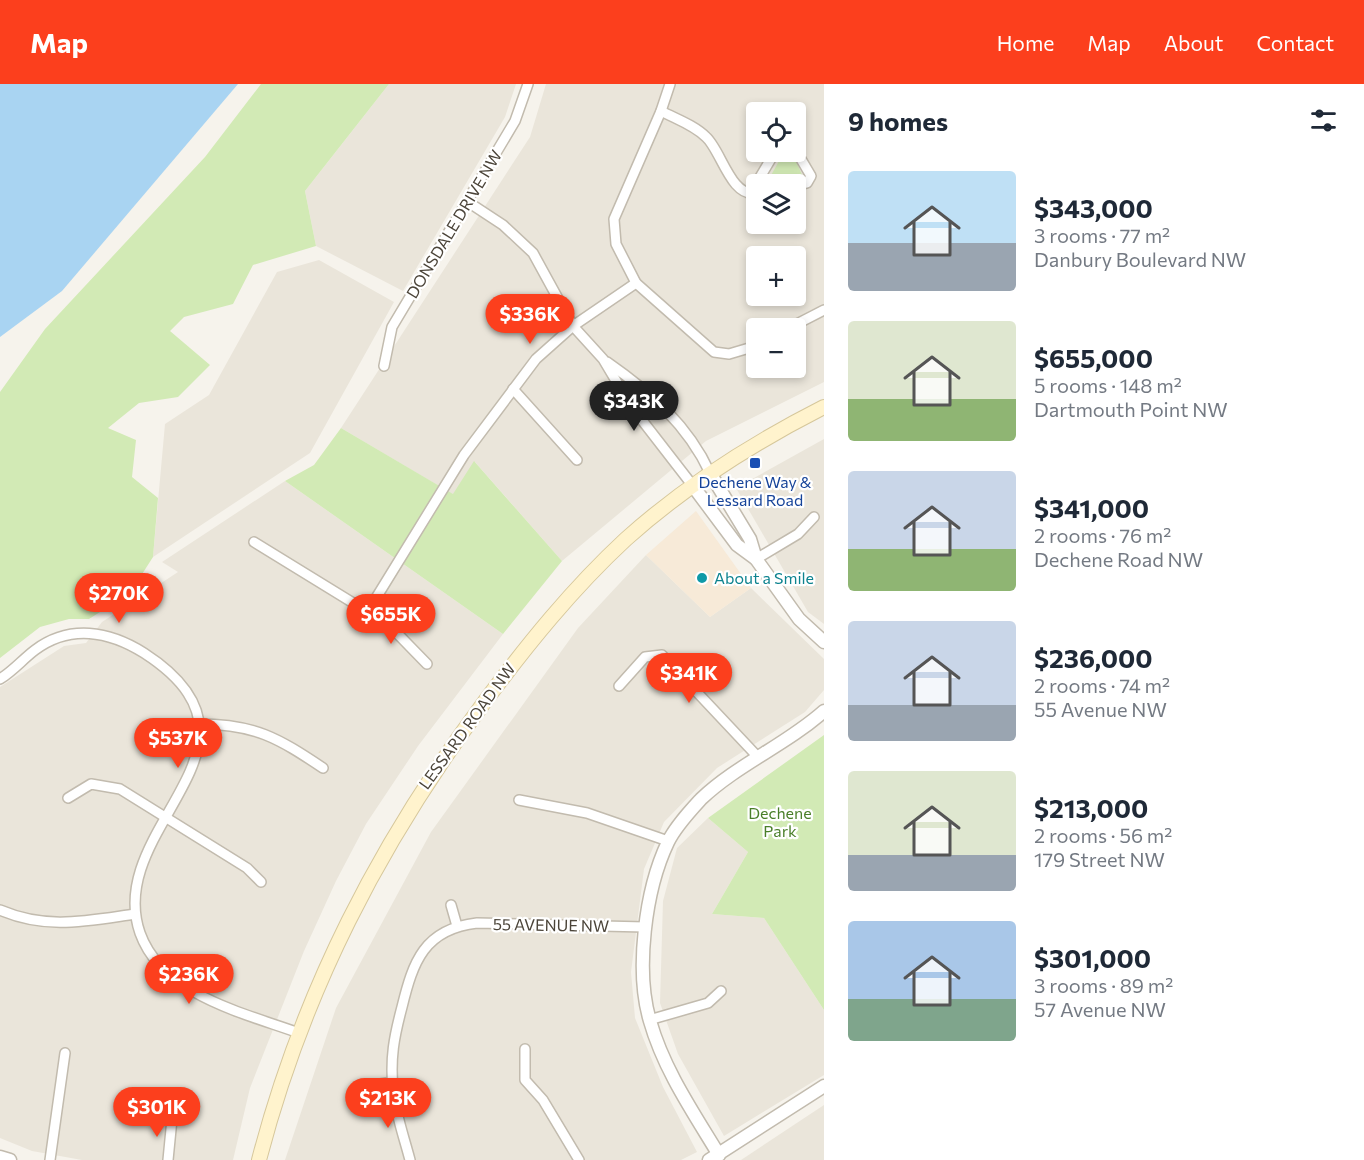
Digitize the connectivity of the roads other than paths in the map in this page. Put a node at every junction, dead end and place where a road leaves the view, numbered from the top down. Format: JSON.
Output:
{"nodes":[{"id":1,"x":528,"y":84,"type":"edge"},
{"id":2,"x":670,"y":84,"type":"edge"},
{"id":3,"x":662,"y":111,"type":"junction"},
{"id":4,"x":803,"y":162,"type":"edge"},
{"id":5,"x":806,"y":183,"type":"edge"},
{"id":6,"x":746,"y":191,"type":"edge"},
{"id":7,"x":468,"y":202,"type":"junction"},
{"id":8,"x":636,"y":283,"type":"junction"},
{"id":9,"x":824,"y":310,"type":"edge"},
{"id":10,"x":806,"y":319,"type":"edge"},
{"id":11,"x":573,"y":326,"type":"junction"},
{"id":12,"x":746,"y":349,"type":"edge"},
{"id":13,"x":603,"y":359,"type":"junction"},
{"id":14,"x":384,"y":366,"type":"dead end"},
{"id":15,"x":513,"y":389,"type":"junction"},
{"id":16,"x":824,"y":407,"type":"edge"},
{"id":17,"x":577,"y":460,"type":"dead end"},
{"id":18,"x":710,"y":473,"type":"junction"},
{"id":19,"x":693,"y":486,"type":"junction"},
{"id":20,"x":814,"y":517,"type":"dead end"},
{"id":21,"x":254,"y":542,"type":"dead end"},
{"id":22,"x":756,"y":559,"type":"junction"},
{"id":23,"x":368,"y":611,"type":"junction"},
{"id":24,"x":824,"y":642,"type":"edge"},
{"id":25,"x":427,"y":664,"type":"dead end"},
{"id":26,"x":0,"y":679,"type":"edge"},
{"id":27,"x":620,"y":686,"type":"dead end"},
{"id":28,"x":824,"y":711,"type":"edge"},
{"id":29,"x":199,"y":724,"type":"junction"},
{"id":30,"x":757,"y":756,"type":"junction"},
{"id":31,"x":322,"y":768,"type":"dead end"},
{"id":32,"x":68,"y":798,"type":"dead end"},
{"id":33,"x":519,"y":800,"type":"dead end"},
{"id":34,"x":167,"y":817,"type":"junction"},
{"id":35,"x":668,"y":841,"type":"junction"},
{"id":36,"x":261,"y":882,"type":"dead end"},
{"id":37,"x":451,"y":906,"type":"dead end"},
{"id":38,"x":0,"y":910,"type":"edge"},
{"id":39,"x":135,"y":914,"type":"junction"},
{"id":40,"x":457,"y":926,"type":"junction"},
{"id":41,"x":645,"y":927,"type":"junction"},
{"id":42,"x":721,"y":991,"type":"dead end"},
{"id":43,"x":649,"y":1020,"type":"junction"},
{"id":44,"x":299,"y":1033,"type":"junction"},
{"id":45,"x":525,"y":1049,"type":"dead end"},
{"id":46,"x":65,"y":1053,"type":"dead end"},
{"id":47,"x":392,"y":1082,"type":"junction"},
{"id":48,"x":369,"y":1086,"type":"dead end"},
{"id":49,"x":822,"y":1092,"type":"edge"},
{"id":50,"x":172,"y":1119,"type":"dead end"},
{"id":51,"x":0,"y":1157,"type":"edge"},
{"id":52,"x":716,"y":1158,"type":"edge"},
{"id":53,"x":10,"y":1160,"type":"edge"},
{"id":54,"x":50,"y":1160,"type":"edge"},
{"id":55,"x":168,"y":1160,"type":"edge"},
{"id":56,"x":259,"y":1160,"type":"edge"},
{"id":57,"x":410,"y":1160,"type":"edge"},
{"id":58,"x":579,"y":1160,"type":"edge"}],
"edges":[{"from":1,"to":7,"type":"street","name":"DONSDALE DRIVE NW"},
{"from":2,"to":3,"type":"street"},
{"from":3,"to":6,"type":"street"},
{"from":3,"to":8,"type":"street"},
{"from":4,"to":5,"type":"street"},
{"from":7,"to":11,"type":"street"},
{"from":7,"to":14,"type":"street","name":"DONSDALE DRIVE NW"},
{"from":8,"to":11,"type":"street"},
{"from":8,"to":12,"type":"street"},
{"from":9,"to":10,"type":"street"},
{"from":11,"to":13,"type":"street"},
{"from":11,"to":15,"type":"street"},
{"from":13,"to":18,"type":"street"},
{"from":13,"to":19,"type":"street"},
{"from":15,"to":17,"type":"street"},
{"from":15,"to":23,"type":"street"},
{"from":16,"to":18,"type":"main road","name":"LESSARD ROAD NW"},
{"from":18,"to":19,"type":"main road","name":"LESSARD ROAD NW"},
{"from":18,"to":22,"type":"street"},
{"from":19,"to":22,"type":"street"},
{"from":19,"to":44,"type":"main road","name":"LESSARD ROAD NW"},
{"from":20,"to":22,"type":"street"},
{"from":21,"to":23,"type":"street"},
{"from":22,"to":24,"type":"street"},
{"from":23,"to":25,"type":"street"},
{"from":26,"to":29,"type":"street"},
{"from":27,"to":30,"type":"street"},
{"from":28,"to":30,"type":"street"},
{"from":29,"to":31,"type":"street"},
{"from":29,"to":34,"type":"street"},
{"from":30,"to":35,"type":"street"},
{"from":32,"to":34,"type":"street"},
{"from":33,"to":35,"type":"street"},
{"from":34,"to":36,"type":"street"},
{"from":34,"to":39,"type":"street"},
{"from":35,"to":41,"type":"street"},
{"from":37,"to":40,"type":"street"},
{"from":38,"to":39,"type":"street"},
{"from":39,"to":44,"type":"street"},
{"from":40,"to":41,"type":"street","name":"55 AVENUE NW"},
{"from":40,"to":47,"type":"street"},
{"from":41,"to":43,"type":"street"},
{"from":42,"to":43,"type":"street"},
{"from":43,"to":52,"type":"street"},
{"from":44,"to":56,"type":"main road","name":"LESSARD ROAD NW"},
{"from":45,"to":58,"type":"street"},
{"from":46,"to":54,"type":"street"},
{"from":47,"to":48,"type":"street"},
{"from":47,"to":57,"type":"street"},
{"from":49,"to":52,"type":"street"},
{"from":50,"to":55,"type":"street"},
{"from":51,"to":53,"type":"street"}]}
